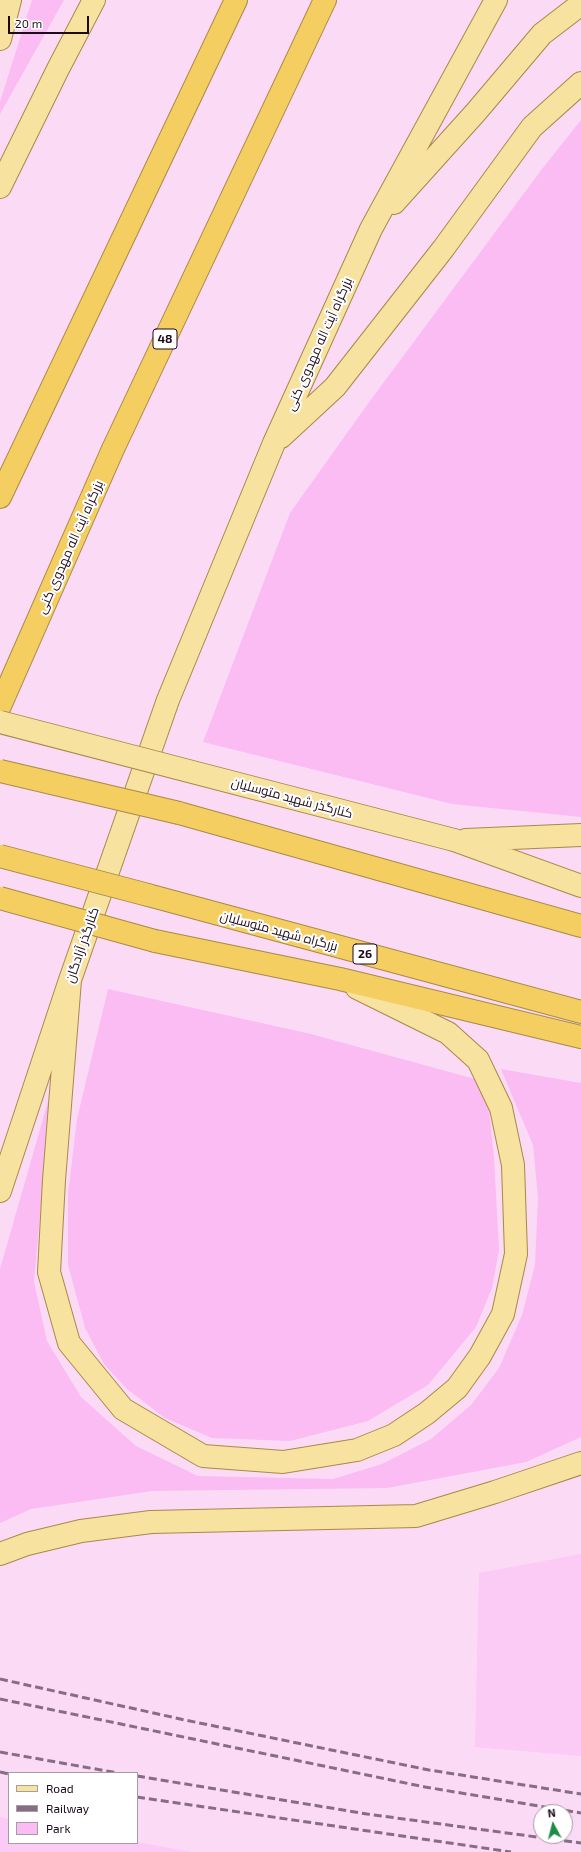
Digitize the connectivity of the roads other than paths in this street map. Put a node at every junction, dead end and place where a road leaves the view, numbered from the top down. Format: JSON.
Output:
{"nodes":[{"id":1,"x":10,"y":0,"type":"edge"},
{"id":2,"x":94,"y":0,"type":"edge"},
{"id":3,"x":236,"y":0,"type":"edge"},
{"id":4,"x":325,"y":0,"type":"edge"},
{"id":5,"x":496,"y":0,"type":"edge"},
{"id":6,"x":581,"y":4,"type":"edge"},
{"id":7,"x":0,"y":39,"type":"edge"},
{"id":8,"x":581,"y":83,"type":"edge"},
{"id":9,"x":0,"y":187,"type":"edge"},
{"id":10,"x":371,"y":229,"type":"junction"},
{"id":11,"x":274,"y":444,"type":"junction"},
{"id":12,"x":0,"y":497,"type":"edge"},
{"id":13,"x":168,"y":700,"type":"joint"},
{"id":14,"x":0,"y":706,"type":"edge"},
{"id":15,"x":0,"y":722,"type":"edge"},
{"id":16,"x":0,"y":771,"type":"edge"},
{"id":17,"x":581,"y":835,"type":"edge"},
{"id":18,"x":454,"y":840,"type":"junction"},
{"id":19,"x":0,"y":856,"type":"edge"},
{"id":20,"x":581,"y":886,"type":"edge"},
{"id":21,"x":0,"y":898,"type":"edge"},
{"id":22,"x":581,"y":926,"type":"edge"},
{"id":23,"x":340,"y":979,"type":"junction"},
{"id":24,"x":70,"y":980,"type":"junction"},
{"id":25,"x":581,"y":1012,"type":"edge"},
{"id":26,"x":581,"y":1037,"type":"edge"},
{"id":27,"x":0,"y":1191,"type":"edge"},
{"id":28,"x":581,"y":1463,"type":"edge"},
{"id":29,"x":0,"y":1554,"type":"edge"}],
"edges":[{"from":1,"to":7,"type":"main road"},
{"from":2,"to":9,"type":"main road"},
{"from":3,"to":12,"type":"highway"},
{"from":4,"to":14,"type":"highway","name":"بزرگراه آیت اله مهدوی کنی","number":"48"},
{"from":5,"to":10,"type":"main road","name":"بزرگراه آیت اله مهدوی کنی"},
{"from":6,"to":10,"type":"main road"},
{"from":8,"to":11,"type":"main road"},
{"from":10,"to":11,"type":"main road","name":"بزرگراه آیت اله مهدوی کنی"},
{"from":11,"to":13,"type":"main road","name":"بزرگراه آیت اله مهدوی کنی"},
{"from":13,"to":24,"type":"main road","name":"کنارگذر آزادگان"},
{"from":15,"to":18,"type":"main road","name":"کنارگذر شهید متوسلیان","bridge":true},
{"from":16,"to":22,"type":"highway","bridge":true},
{"from":17,"to":18,"type":"main road"},
{"from":18,"to":20,"type":"main road","name":"کنارگذر شهید متوسلیان"},
{"from":19,"to":25,"type":"highway","name":"بزرگراه شهید متوسلیان","number":"26","bridge":true},
{"from":21,"to":23,"type":"highway","bridge":true},
{"from":23,"to":24,"type":"main road"},
{"from":23,"to":26,"type":"highway"},
{"from":24,"to":27,"type":"main road","name":"کنارگذر آزادگان"},
{"from":28,"to":29,"type":"main road"}]}
